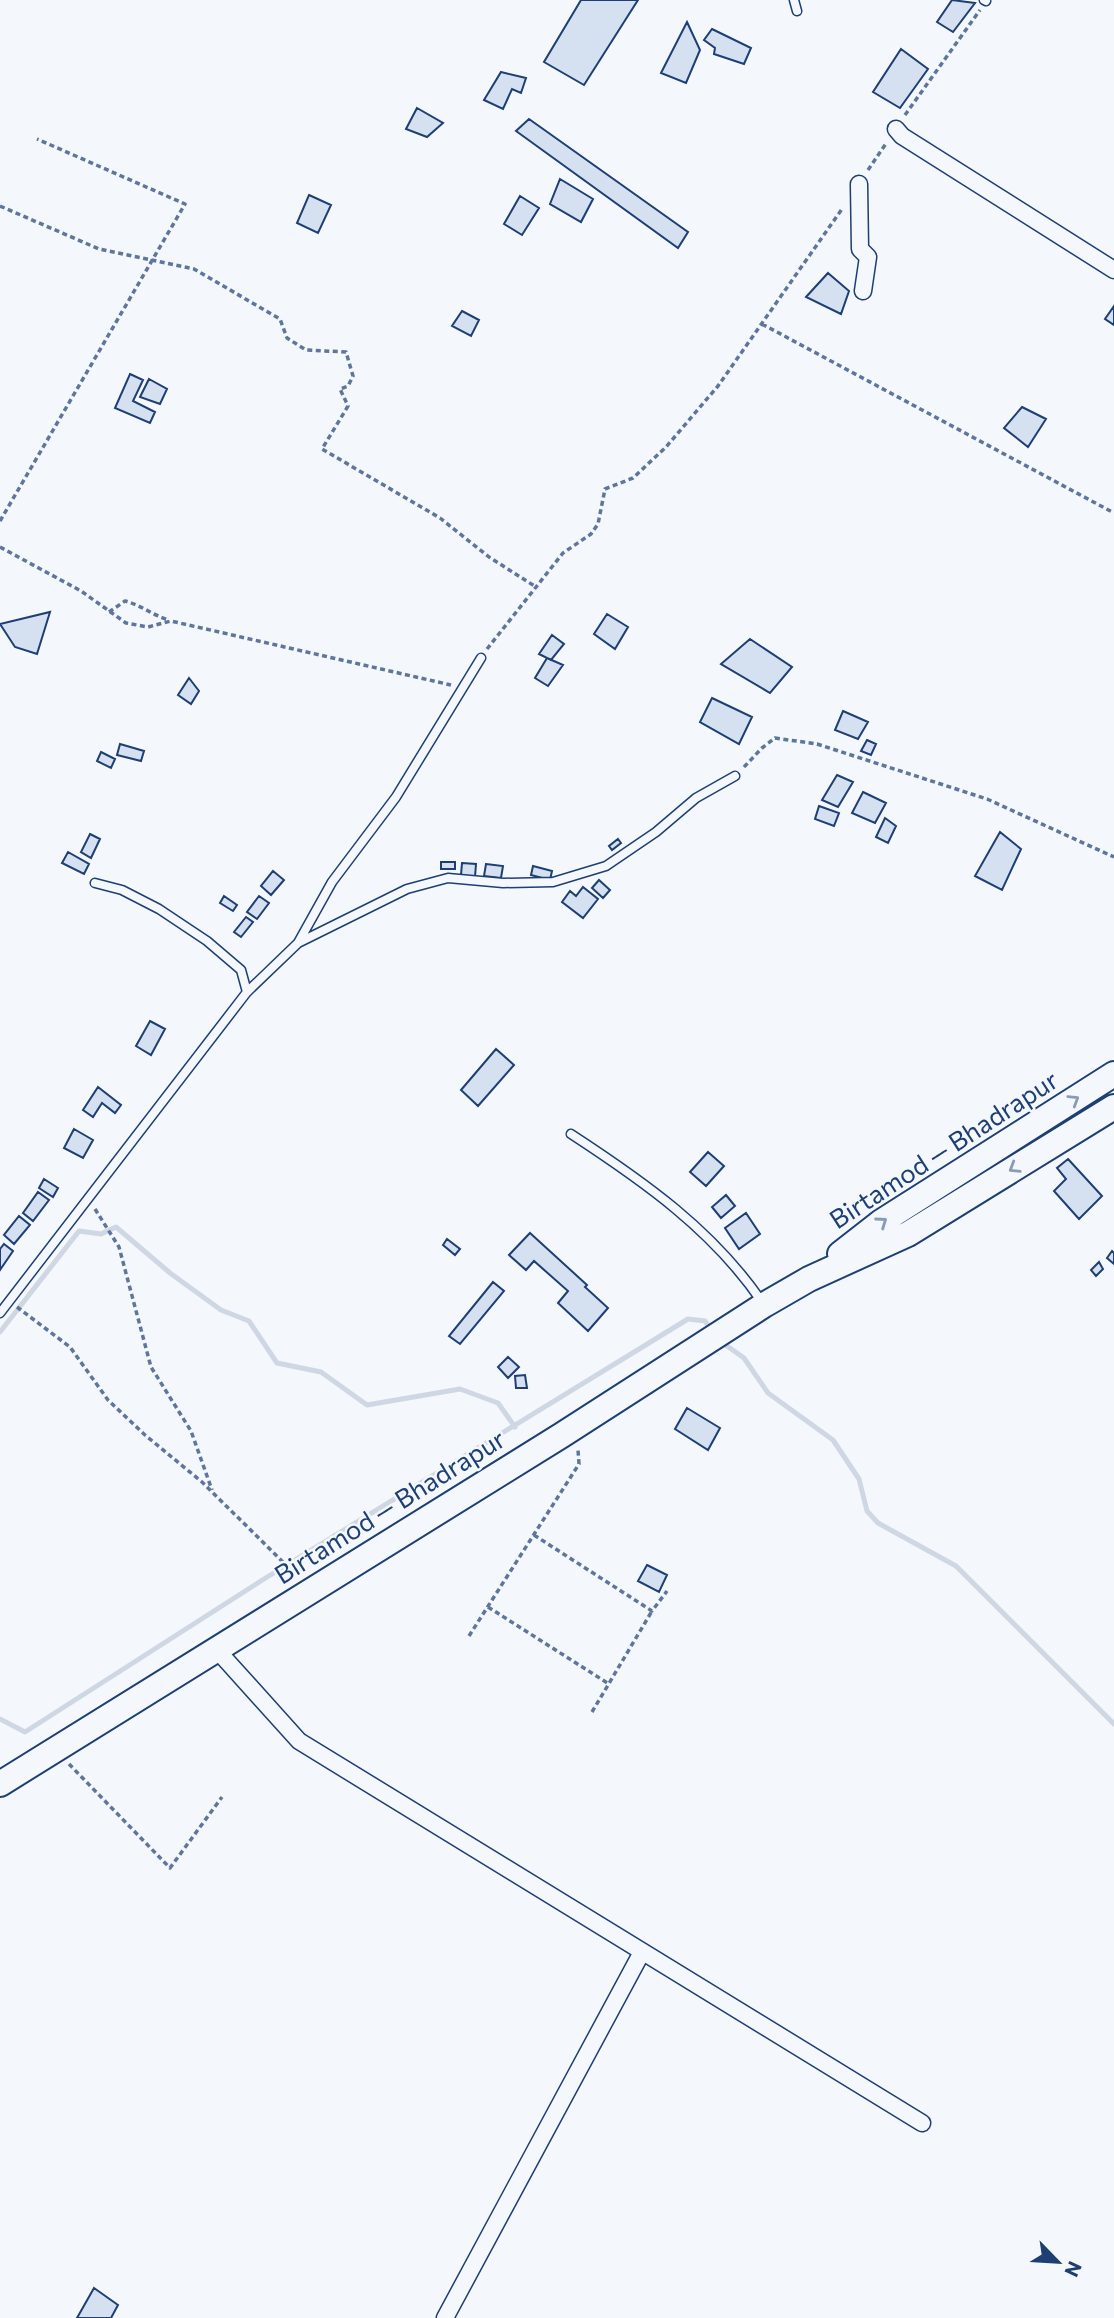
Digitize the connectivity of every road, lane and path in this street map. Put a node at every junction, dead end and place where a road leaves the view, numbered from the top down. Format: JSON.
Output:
{"nodes":[{"id":1,"x":794,"y":0,"type":"edge"},
{"id":2,"x":985,"y":1,"type":"edge"},
{"id":3,"x":797,"y":11,"type":"dead end"},
{"id":4,"x":896,"y":129,"type":"junction"},
{"id":5,"x":37,"y":139,"type":"dead end"},
{"id":6,"x":859,"y":184,"type":"junction"},
{"id":7,"x":0,"y":206,"type":"edge"},
{"id":8,"x":153,"y":262,"type":"junction"},
{"id":9,"x":1114,"y":270,"type":"edge"},
{"id":10,"x":863,"y":291,"type":"dead end"},
{"id":11,"x":762,"y":324,"type":"junction"},
{"id":12,"x":1114,"y":513,"type":"edge"},
{"id":13,"x":0,"y":521,"type":"edge"},
{"id":14,"x":0,"y":547,"type":"edge"},
{"id":15,"x":537,"y":587,"type":"junction"},
{"id":16,"x":109,"y":612,"type":"junction"},
{"id":17,"x":170,"y":621,"type":"junction"},
{"id":18,"x":481,"y":658,"type":"joint"},
{"id":19,"x":463,"y":688,"type":"junction"},
{"id":20,"x":735,"y":776,"type":"joint"},
{"id":21,"x":1114,"y":857,"type":"edge"},
{"id":22,"x":95,"y":883,"type":"dead end"},
{"id":23,"x":298,"y":943,"type":"junction"},
{"id":24,"x":247,"y":992,"type":"junction"},
{"id":25,"x":1114,"y":1074,"type":"edge"},
{"id":26,"x":1114,"y":1107,"type":"edge"},
{"id":27,"x":571,"y":1134,"type":"dead end"},
{"id":28,"x":89,"y":1198,"type":"junction"},
{"id":29,"x":809,"y":1279,"type":"junction"},
{"id":30,"x":9,"y":1301,"type":"junction"},
{"id":31,"x":764,"y":1305,"type":"junction"},
{"id":32,"x":0,"y":1313,"type":"edge"},
{"id":33,"x":575,"y":1427,"type":"junction"},
{"id":34,"x":212,"y":1492,"type":"junction"},
{"id":35,"x":534,"y":1535,"type":"junction"},
{"id":36,"x":287,"y":1566,"type":"dead end"},
{"id":37,"x":667,"y":1591,"type":"dead end"},
{"id":38,"x":488,"y":1607,"type":"junction"},
{"id":39,"x":652,"y":1611,"type":"junction"},
{"id":40,"x":469,"y":1636,"type":"dead end"},
{"id":41,"x":217,"y":1650,"type":"junction"},
{"id":42,"x":609,"y":1684,"type":"junction"},
{"id":43,"x":592,"y":1712,"type":"dead end"},
{"id":44,"x":55,"y":1750,"type":"junction"},
{"id":45,"x":0,"y":1784,"type":"edge"},
{"id":46,"x":222,"y":1797,"type":"dead end"},
{"id":47,"x":642,"y":1952,"type":"junction"},
{"id":48,"x":922,"y":2123,"type":"dead end"},
{"id":49,"x":445,"y":2318,"type":"edge"}],
"edges":[{"from":1,"to":3,"type":"lane"},
{"from":2,"to":4,"type":"path"},
{"from":4,"to":6,"type":"path"},
{"from":4,"to":9,"type":"street"},
{"from":5,"to":8,"type":"path"},
{"from":6,"to":10,"type":"street"},
{"from":6,"to":11,"type":"path"},
{"from":7,"to":8,"type":"path"},
{"from":8,"to":13,"type":"path"},
{"from":8,"to":15,"type":"path"},
{"from":11,"to":12,"type":"path"},
{"from":11,"to":15,"type":"path"},
{"from":14,"to":16,"type":"path"},
{"from":15,"to":18,"type":"path"},
{"from":16,"to":17,"type":"path"},
{"from":16,"to":17,"type":"path"},
{"from":17,"to":19,"type":"path"},
{"from":18,"to":19,"type":"lane"},
{"from":19,"to":23,"type":"lane"},
{"from":20,"to":21,"type":"path"},
{"from":20,"to":23,"type":"lane"},
{"from":22,"to":24,"type":"lane"},
{"from":23,"to":24,"type":"lane"},
{"from":24,"to":28,"type":"lane"},
{"from":29,"to":25,"type":"main road","name":"Birtamod — Bhadrapur","one_way":true},
{"from":26,"to":29,"type":"main road","name":"Birtamod — Bhadrapur","one_way":true},
{"from":27,"to":31,"type":"lane"},
{"from":28,"to":30,"type":"lane"},
{"from":28,"to":34,"type":"path"},
{"from":29,"to":31,"type":"main road","name":"Birtamod — Bhadrapur"},
{"from":30,"to":32,"type":"lane"},
{"from":30,"to":34,"type":"path"},
{"from":31,"to":33,"type":"main road","name":"Birtamod — Bhadrapur"},
{"from":33,"to":35,"type":"path"},
{"from":33,"to":41,"type":"main road","name":"Birtamod — Bhadrapur"},
{"from":34,"to":36,"type":"path"},
{"from":35,"to":38,"type":"path"},
{"from":35,"to":39,"type":"path"},
{"from":37,"to":39,"type":"path"},
{"from":38,"to":40,"type":"path"},
{"from":38,"to":42,"type":"path"},
{"from":39,"to":42,"type":"path"},
{"from":41,"to":44,"type":"main road","name":"Birtamod — Bhadrapur"},
{"from":41,"to":47,"type":"street"},
{"from":42,"to":43,"type":"path"},
{"from":44,"to":45,"type":"main road","name":"Birtamod — Bhadrapur"},
{"from":44,"to":46,"type":"path"},
{"from":47,"to":48,"type":"street"},
{"from":47,"to":49,"type":"street"}]}
